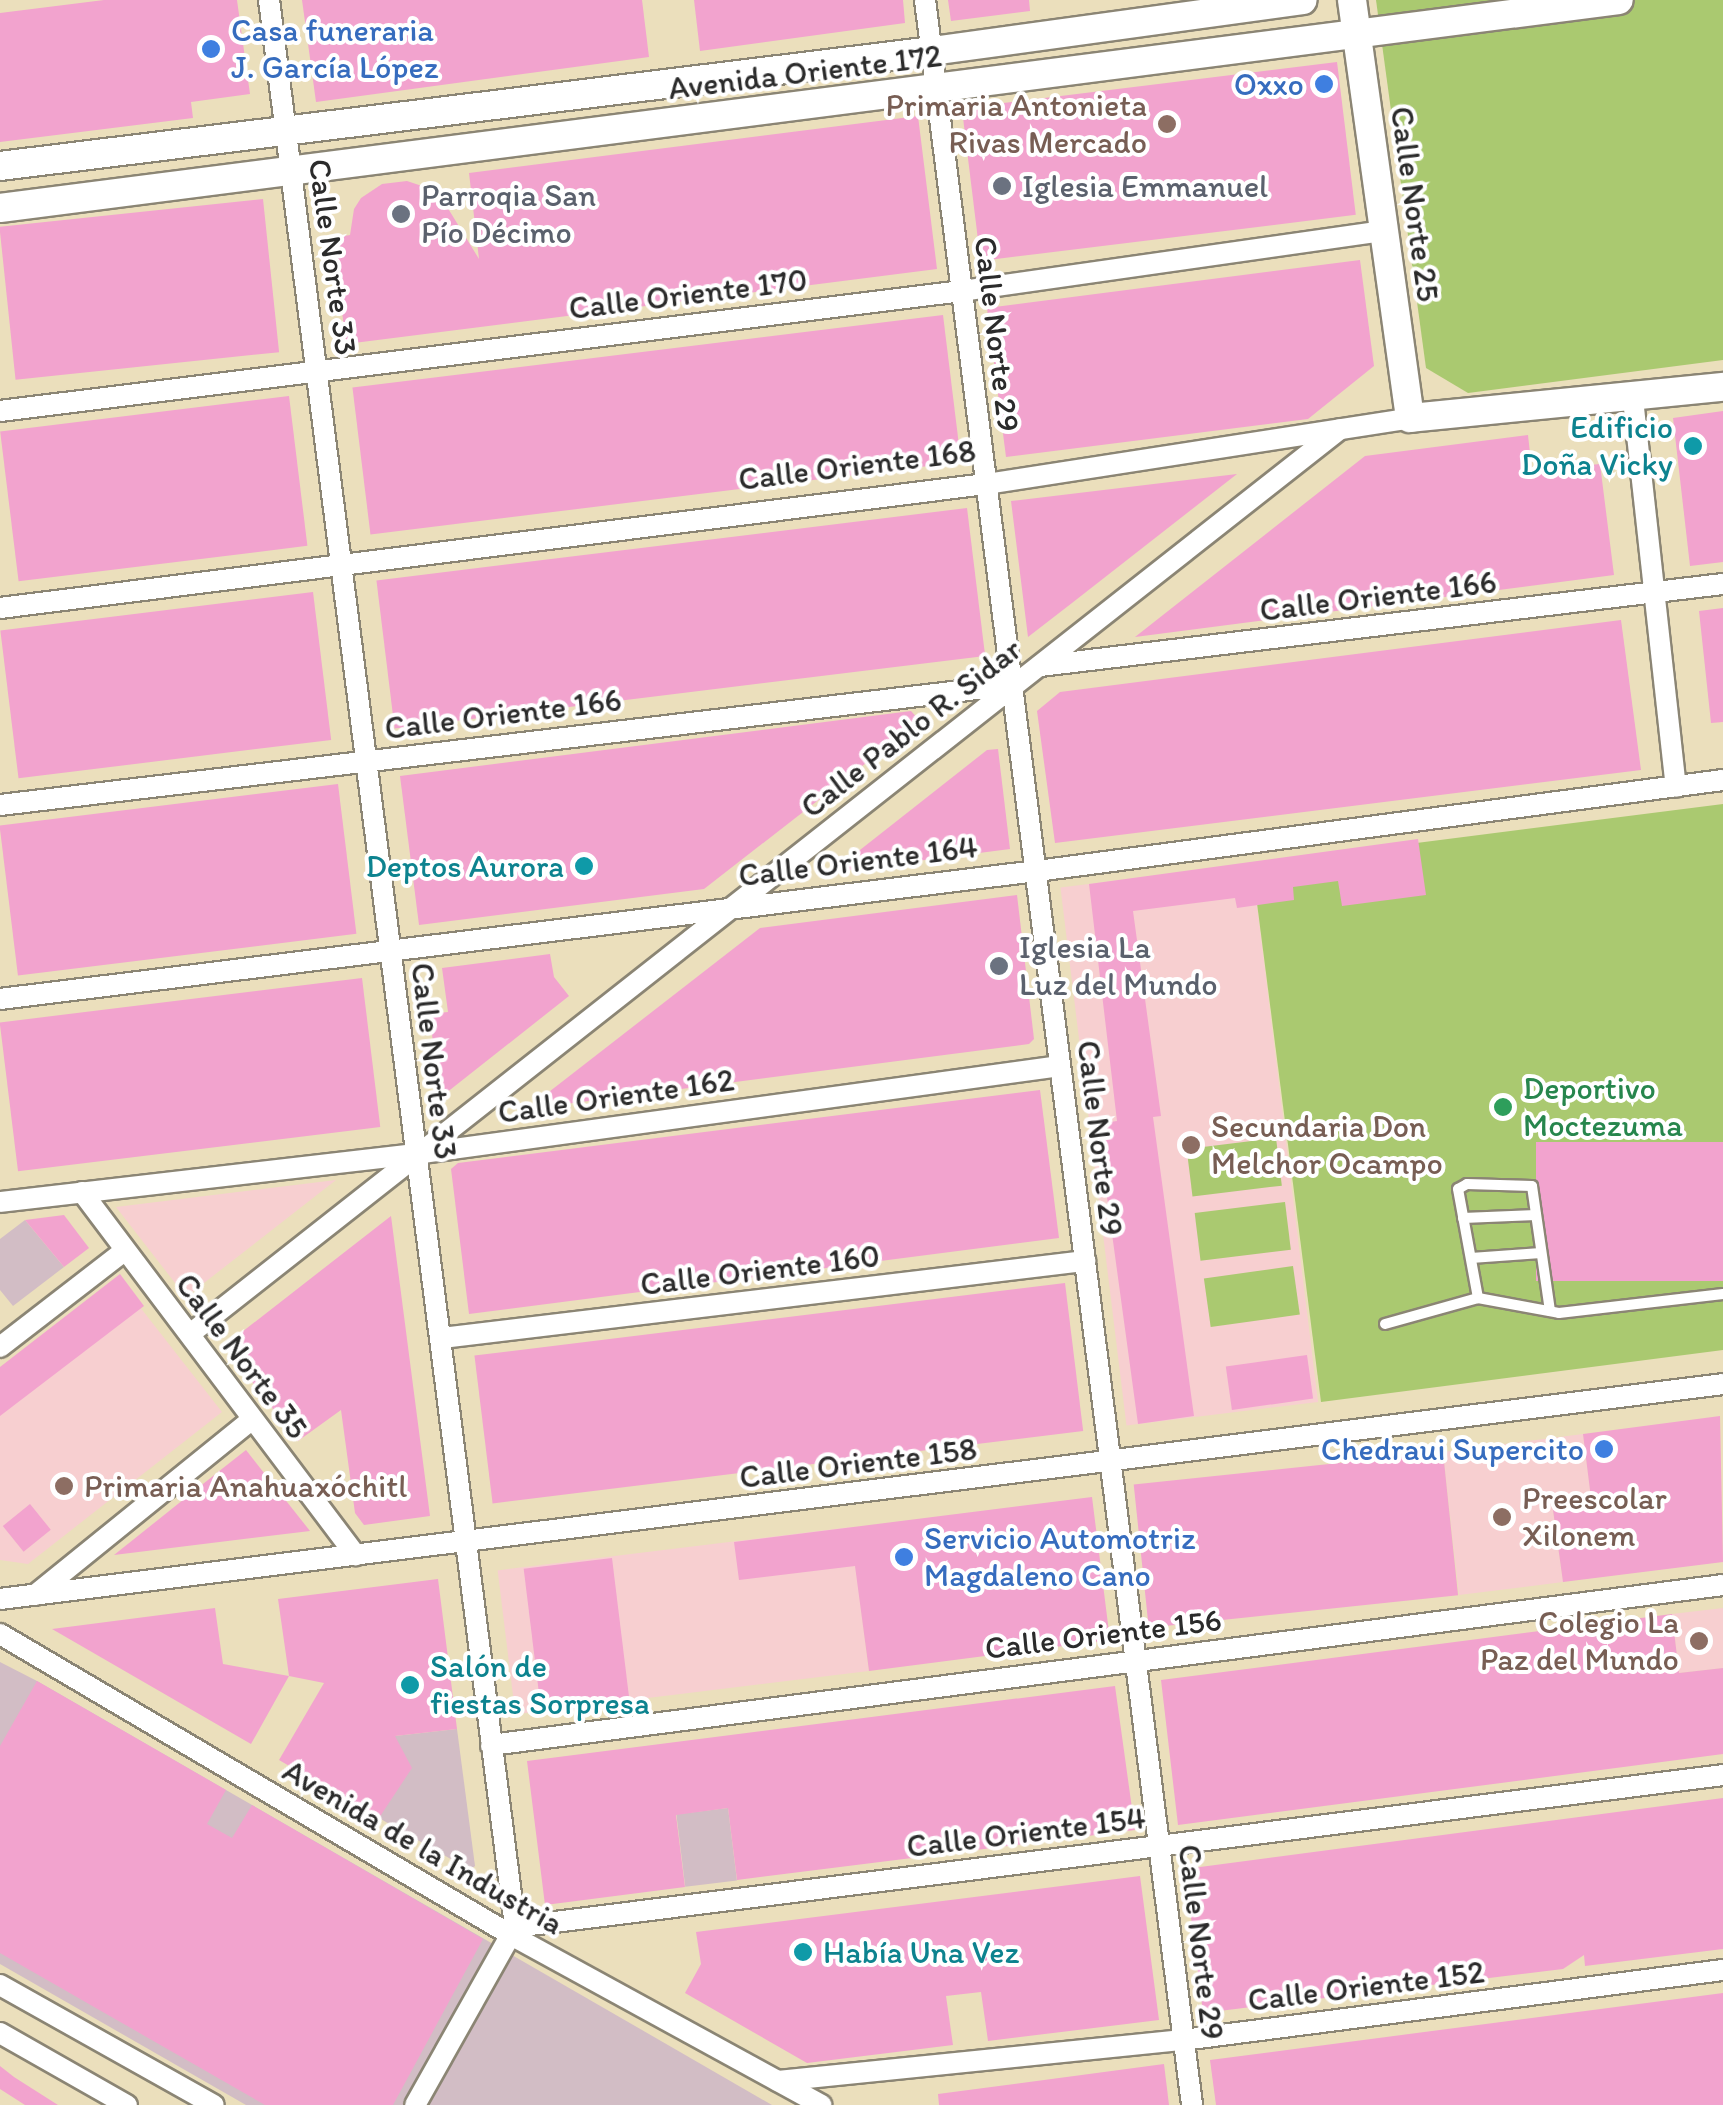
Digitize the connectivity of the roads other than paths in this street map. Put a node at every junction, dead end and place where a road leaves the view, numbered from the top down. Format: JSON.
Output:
{"nodes":[{"id":1,"x":269,"y":0,"type":"edge"},
{"id":2,"x":925,"y":0,"type":"edge"},
{"id":3,"x":1303,"y":0,"type":"edge"},
{"id":4,"x":1352,"y":0,"type":"edge"},
{"id":5,"x":1619,"y":0,"type":"edge"},
{"id":6,"x":1356,"y":36,"type":"junction"},
{"id":7,"x":932,"y":51,"type":"junction"},
{"id":8,"x":936,"y":90,"type":"junction"},
{"id":9,"x":285,"y":128,"type":"junction"},
{"id":10,"x":0,"y":166,"type":"edge"},
{"id":11,"x":291,"y":172,"type":"junction"},
{"id":12,"x":0,"y":208,"type":"edge"},
{"id":13,"x":1382,"y":231,"type":"junction"},
{"id":14,"x":962,"y":291,"type":"junction"},
{"id":15,"x":319,"y":370,"type":"junction"},
{"id":16,"x":1723,"y":387,"type":"edge"},
{"id":17,"x":1633,"y":398,"type":"junction"},
{"id":18,"x":0,"y":411,"type":"edge"},
{"id":19,"x":1410,"y":418,"type":"junction"},
{"id":20,"x":1340,"y":429,"type":"junction"},
{"id":21,"x":986,"y":484,"type":"junction"},
{"id":22,"x":344,"y":566,"type":"junction"},
{"id":23,"x":1723,"y":584,"type":"edge"},
{"id":24,"x":1656,"y":594,"type":"junction"},
{"id":25,"x":0,"y":608,"type":"edge"},
{"id":26,"x":1040,"y":666,"type":"junction"},
{"id":27,"x":1013,"y":684,"type":"junction"},
{"id":28,"x":368,"y":760,"type":"junction"},
{"id":29,"x":1723,"y":780,"type":"edge"},
{"id":30,"x":1676,"y":787,"type":"junction"},
{"id":31,"x":0,"y":805,"type":"edge"},
{"id":32,"x":1036,"y":871,"type":"junction"},
{"id":33,"x":733,"y":906,"type":"junction"},
{"id":34,"x":390,"y":950,"type":"junction"},
{"id":35,"x":0,"y":999,"type":"edge"},
{"id":36,"x":1060,"y":1066,"type":"junction"},
{"id":37,"x":416,"y":1154,"type":"junction"},
{"id":38,"x":82,"y":1192,"type":"junction"},
{"id":39,"x":0,"y":1202,"type":"edge"},
{"id":40,"x":1536,"y":1214,"type":"junction"},
{"id":41,"x":1463,"y":1218,"type":"junction"},
{"id":42,"x":124,"y":1252,"type":"junction"},
{"id":43,"x":1542,"y":1253,"type":"junction"},
{"id":44,"x":1471,"y":1258,"type":"junction"},
{"id":45,"x":1086,"y":1261,"type":"junction"},
{"id":46,"x":1723,"y":1294,"type":"edge"},
{"id":47,"x":1478,"y":1298,"type":"junction"},
{"id":48,"x":1550,"y":1310,"type":"junction"},
{"id":49,"x":1386,"y":1324,"type":"dead end"},
{"id":50,"x":190,"y":1334,"type":"junction"},
{"id":51,"x":442,"y":1338,"type":"junction"},
{"id":52,"x":0,"y":1346,"type":"edge"},
{"id":53,"x":1723,"y":1384,"type":"edge"},
{"id":54,"x":252,"y":1419,"type":"junction"},
{"id":55,"x":1110,"y":1460,"type":"junction"},
{"id":56,"x":466,"y":1544,"type":"junction"},
{"id":57,"x":356,"y":1556,"type":"junction"},
{"id":58,"x":1723,"y":1584,"type":"edge"},
{"id":59,"x":34,"y":1596,"type":"junction"},
{"id":60,"x":0,"y":1599,"type":"edge"},
{"id":61,"x":0,"y":1634,"type":"edge"},
{"id":62,"x":1136,"y":1659,"type":"junction"},
{"id":63,"x":492,"y":1745,"type":"junction"},
{"id":64,"x":1723,"y":1775,"type":"edge"},
{"id":65,"x":1159,"y":1845,"type":"junction"},
{"id":66,"x":513,"y":1931,"type":"junction"},
{"id":67,"x":1723,"y":1970,"type":"edge"},
{"id":68,"x":0,"y":1985,"type":"edge"},
{"id":69,"x":0,"y":2032,"type":"edge"},
{"id":70,"x":1183,"y":2040,"type":"junction"},
{"id":71,"x":778,"y":2081,"type":"junction"},
{"id":72,"x":127,"y":2105,"type":"edge"},
{"id":73,"x":214,"y":2105,"type":"edge"},
{"id":74,"x":415,"y":2105,"type":"edge"},
{"id":75,"x":821,"y":2105,"type":"edge"},
{"id":76,"x":1192,"y":2105,"type":"edge"}],
"edges":[{"from":1,"to":9,"type":"street","name":"Calle Norte 33"},
{"from":2,"to":7,"type":"street","name":"Calle Norte 29"},
{"from":3,"to":7,"type":"street","name":"Avenida Oriente 172"},
{"from":4,"to":6,"type":"street","name":"Calle Norte 25"},
{"from":5,"to":6,"type":"street","name":"Avenida Oriente 172"},
{"from":6,"to":8,"type":"street","name":"Avenida Oriente 172"},
{"from":6,"to":13,"type":"street","name":"Calle Norte 25"},
{"from":7,"to":8,"type":"street","name":"Calle Norte 29"},
{"from":7,"to":9,"type":"street","name":"Avenida Oriente 172"},
{"from":8,"to":11,"type":"street","name":"Avenida Oriente 172"},
{"from":8,"to":14,"type":"street","name":"Calle Norte 29"},
{"from":9,"to":10,"type":"street","name":"Avenida Oriente 172"},
{"from":9,"to":11,"type":"street","name":"Calle Norte 33"},
{"from":11,"to":12,"type":"street","name":"Avenida Oriente 172"},
{"from":11,"to":15,"type":"street","name":"Calle Norte 33"},
{"from":13,"to":14,"type":"street","name":"Calle Oriente 170"},
{"from":13,"to":19,"type":"street","name":"Calle Norte 25"},
{"from":14,"to":15,"type":"street","name":"Calle Oriente 170"},
{"from":14,"to":21,"type":"street","name":"Calle Norte 29"},
{"from":15,"to":18,"type":"street","name":"Calle Oriente 170"},
{"from":15,"to":22,"type":"street","name":"Calle Norte 33"},
{"from":16,"to":17,"type":"street","name":"Calle Oriente 168"},
{"from":17,"to":19,"type":"street","name":"Calle Oriente 168"},
{"from":17,"to":24,"type":"street"},
{"from":19,"to":20,"type":"street","name":"Calle Oriente 168"},
{"from":20,"to":21,"type":"street","name":"Calle Oriente 168"},
{"from":20,"to":26,"type":"street","name":"Calle Pablo R. Sidar"},
{"from":21,"to":22,"type":"street","name":"Calle Oriente 168"},
{"from":21,"to":27,"type":"street","name":"Calle Norte 29"},
{"from":22,"to":25,"type":"street","name":"Calle Oriente 168"},
{"from":22,"to":28,"type":"street","name":"Calle Norte 33"},
{"from":23,"to":24,"type":"street","name":"Calle Oriente 166"},
{"from":24,"to":26,"type":"street","name":"Calle Oriente 166"},
{"from":24,"to":30,"type":"street"},
{"from":26,"to":27,"type":"street","name":"Calle Pablo R. Sidar"},
{"from":27,"to":28,"type":"street","name":"Calle Oriente 166"},
{"from":27,"to":32,"type":"street","name":"Calle Norte 29"},
{"from":27,"to":33,"type":"street","name":"Calle Pablo R. Sidar"},
{"from":28,"to":31,"type":"street","name":"Calle Oriente 166"},
{"from":28,"to":34,"type":"street","name":"Calle Norte 33"},
{"from":29,"to":30,"type":"street","name":"Calle Oriente 164"},
{"from":30,"to":32,"type":"street","name":"Calle Oriente 164"},
{"from":32,"to":33,"type":"street","name":"Calle Oriente 164"},
{"from":32,"to":36,"type":"street","name":"Calle Norte 29"},
{"from":33,"to":34,"type":"street","name":"Calle Oriente 164"},
{"from":33,"to":37,"type":"street","name":"Calle Pablo R. Sidar"},
{"from":34,"to":35,"type":"street","name":"Calle Oriente 164"},
{"from":34,"to":37,"type":"street","name":"Calle Norte 33"},
{"from":36,"to":37,"type":"street","name":"Calle Oriente 162"},
{"from":36,"to":45,"type":"street","name":"Calle Norte 29"},
{"from":37,"to":38,"type":"street","name":"Calle Oriente 162"},
{"from":37,"to":50,"type":"street","name":"Calle Pablo R. Sidar"},
{"from":37,"to":51,"type":"street","name":"Calle Norte 33"},
{"from":38,"to":39,"type":"street","name":"Calle Oriente 162"},
{"from":38,"to":42,"type":"street","name":"Calle Norte 35"},
{"from":40,"to":41,"type":"lane"},
{"from":40,"to":41,"type":"lane"},
{"from":40,"to":43,"type":"lane"},
{"from":41,"to":44,"type":"lane"},
{"from":42,"to":50,"type":"street","name":"Calle Norte 35"},
{"from":42,"to":52,"type":"street"},
{"from":43,"to":44,"type":"lane"},
{"from":43,"to":48,"type":"lane"},
{"from":44,"to":47,"type":"lane"},
{"from":45,"to":51,"type":"street","name":"Calle Oriente 160"},
{"from":45,"to":55,"type":"street","name":"Calle Norte 29"},
{"from":46,"to":48,"type":"lane"},
{"from":47,"to":48,"type":"lane"},
{"from":47,"to":49,"type":"lane"},
{"from":50,"to":54,"type":"street","name":"Calle Norte 35"},
{"from":51,"to":56,"type":"street","name":"Calle Norte 33"},
{"from":53,"to":55,"type":"street","name":"Calle Oriente 158"},
{"from":54,"to":57,"type":"street","name":"Calle Norte 35"},
{"from":54,"to":59,"type":"street"},
{"from":55,"to":56,"type":"street","name":"Calle Oriente 158"},
{"from":55,"to":62,"type":"street","name":"Calle Norte 29"},
{"from":56,"to":57,"type":"street","name":"Calle Oriente 158"},
{"from":56,"to":63,"type":"street","name":"Calle Norte 33"},
{"from":57,"to":59,"type":"street","name":"Calle Oriente 158"},
{"from":58,"to":62,"type":"street","name":"Calle Oriente 156"},
{"from":59,"to":60,"type":"street","name":"Calle Oriente 158"},
{"from":61,"to":66,"type":"street","name":"Avenida de la Industria"},
{"from":62,"to":63,"type":"street","name":"Calle Oriente 156"},
{"from":62,"to":65,"type":"street","name":"Calle Norte 29"},
{"from":63,"to":66,"type":"street","name":"Calle Norte 33"},
{"from":64,"to":65,"type":"street","name":"Calle Oriente 154"},
{"from":65,"to":66,"type":"street","name":"Calle Oriente 154"},
{"from":65,"to":70,"type":"street","name":"Calle Norte 29"},
{"from":66,"to":71,"type":"street","name":"Avenida de la Industria"},
{"from":66,"to":74,"type":"street"},
{"from":67,"to":70,"type":"street","name":"Calle Oriente 152"},
{"from":68,"to":73,"type":"street"},
{"from":69,"to":72,"type":"street"},
{"from":70,"to":71,"type":"street","name":"Calle Oriente 152"},
{"from":70,"to":76,"type":"street","name":"Calle Norte 29"},
{"from":71,"to":75,"type":"street","name":"Avenida de la Industria"}]}
